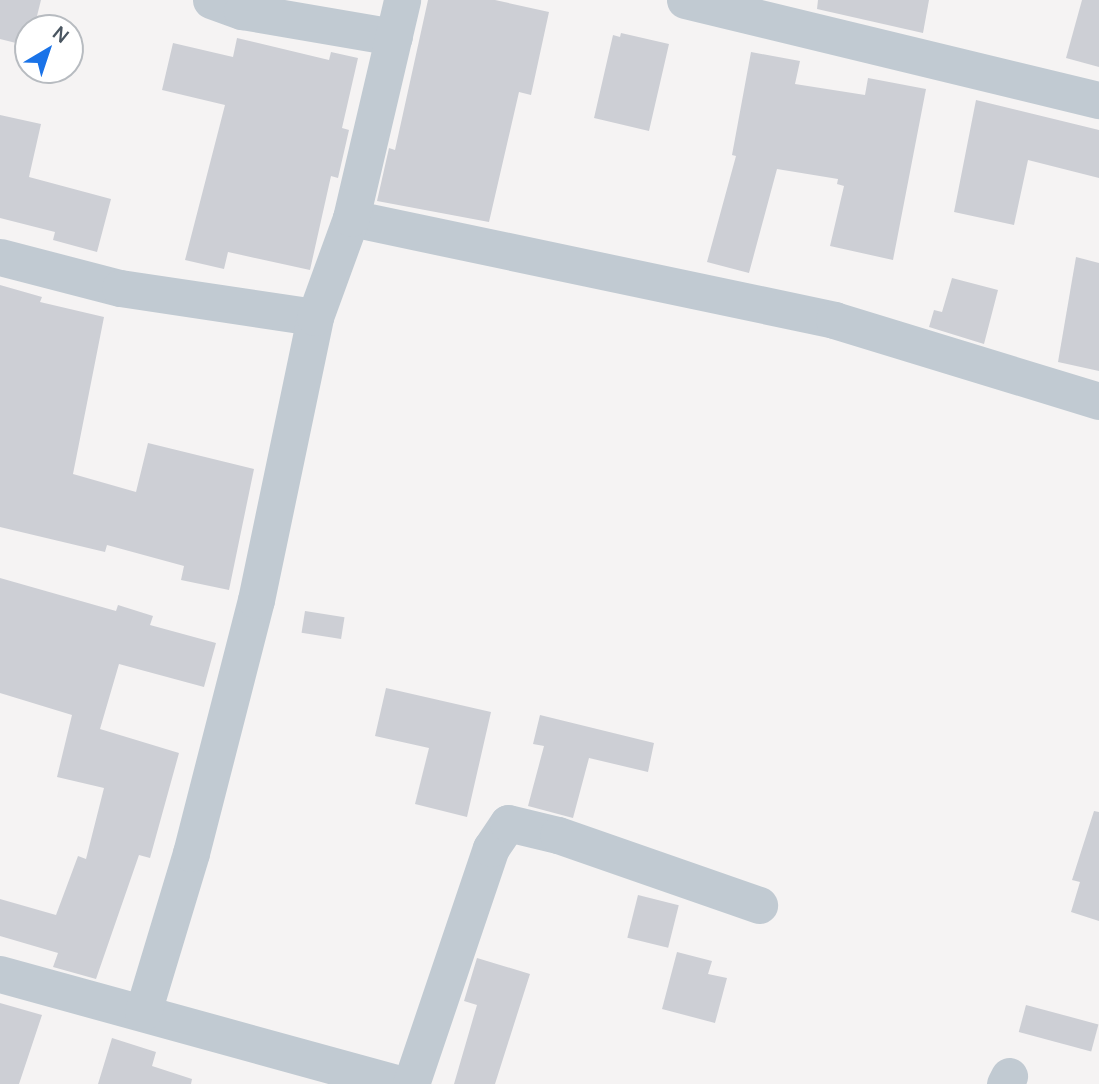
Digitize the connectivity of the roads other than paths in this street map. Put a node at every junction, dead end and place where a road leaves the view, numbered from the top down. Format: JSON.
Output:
{"nodes":[{"id":1,"x":211,"y":0,"type":"edge"},
{"id":2,"x":402,"y":0,"type":"edge"},
{"id":3,"x":685,"y":0,"type":"edge"},
{"id":4,"x":394,"y":37,"type":"junction"},
{"id":5,"x":1099,"y":100,"type":"edge"},
{"id":6,"x":351,"y":218,"type":"junction"},
{"id":7,"x":0,"y":257,"type":"edge"},
{"id":8,"x":315,"y":317,"type":"junction"},
{"id":9,"x":1099,"y":401,"type":"edge"},
{"id":10,"x":759,"y":905,"type":"dead end"},
{"id":11,"x":0,"y":974,"type":"edge"},
{"id":12,"x":143,"y":1012,"type":"junction"},
{"id":13,"x":398,"y":1084,"type":"edge"},
{"id":14,"x":411,"y":1084,"type":"edge"}],
"edges":[{"from":1,"to":4,"type":"street"},
{"from":2,"to":4,"type":"street"},
{"from":3,"to":5,"type":"street"},
{"from":4,"to":6,"type":"street"},
{"from":6,"to":8,"type":"street"},
{"from":6,"to":9,"type":"street"},
{"from":7,"to":8,"type":"street"},
{"from":8,"to":12,"type":"street"},
{"from":10,"to":14,"type":"street"},
{"from":11,"to":12,"type":"street"},
{"from":12,"to":13,"type":"street"}]}
